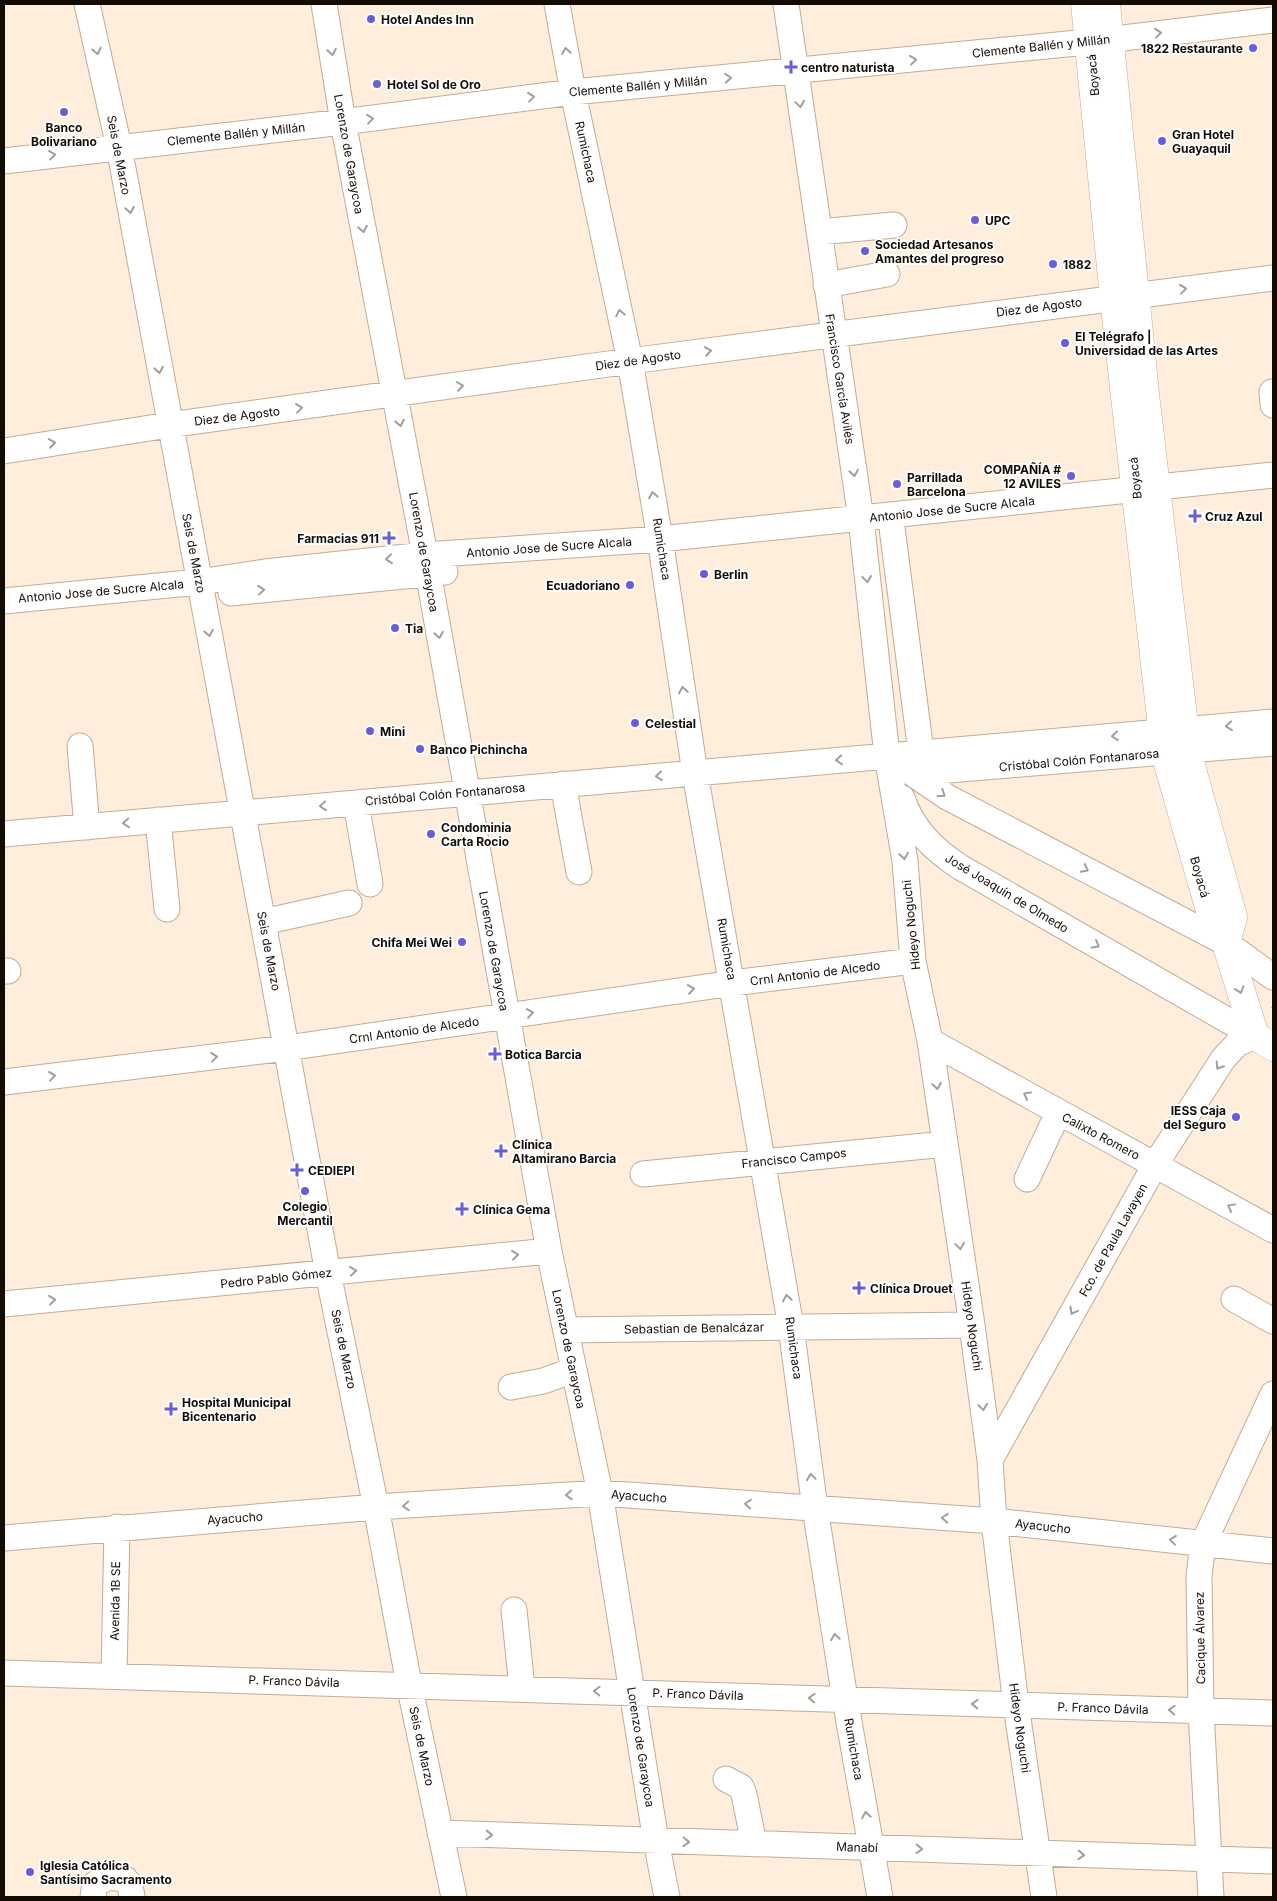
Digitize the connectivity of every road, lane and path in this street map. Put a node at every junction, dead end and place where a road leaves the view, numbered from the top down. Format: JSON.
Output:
{"nodes":[{"id":1,"x":87,"y":4,"type":"edge"},
{"id":2,"x":324,"y":4,"type":"edge"},
{"id":3,"x":557,"y":4,"type":"edge"},
{"id":4,"x":786,"y":4,"type":"edge"},
{"id":5,"x":1085,"y":4,"type":"edge"},
{"id":6,"x":1095,"y":4,"type":"edge"},
{"id":7,"x":1106,"y":4,"type":"edge"},
{"id":8,"x":1273,"y":20,"type":"edge"},
{"id":9,"x":1099,"y":40,"type":"junction"},
{"id":10,"x":795,"y":72,"type":"junction"},
{"id":11,"x":573,"y":92,"type":"junction"},
{"id":12,"x":343,"y":122,"type":"junction"},
{"id":13,"x":119,"y":147,"type":"junction"},
{"id":14,"x":4,"y":160,"type":"edge"},
{"id":15,"x":894,"y":225,"type":"dead end"},
{"id":16,"x":819,"y":232,"type":"junction"},
{"id":17,"x":887,"y":274,"type":"dead end"},
{"id":18,"x":1273,"y":278,"type":"edge"},
{"id":19,"x":826,"y":285,"type":"junction"},
{"id":20,"x":1124,"y":297,"type":"junction"},
{"id":21,"x":832,"y":334,"type":"junction"},
{"id":22,"x":630,"y":361,"type":"junction"},
{"id":23,"x":395,"y":395,"type":"junction"},
{"id":24,"x":169,"y":425,"type":"junction"},
{"id":25,"x":4,"y":451,"type":"edge"},
{"id":26,"x":1273,"y":464,"type":"edge"},
{"id":27,"x":1273,"y":475,"type":"edge"},
{"id":28,"x":1146,"y":489,"type":"junction"},
{"id":29,"x":1273,"y":490,"type":"edge"},
{"id":30,"x":861,"y":520,"type":"junction"},
{"id":31,"x":892,"y":528,"type":"junction"},
{"id":32,"x":661,"y":545,"type":"junction"},
{"id":33,"x":427,"y":564,"type":"junction"},
{"id":34,"x":201,"y":589,"type":"junction"},
{"id":35,"x":4,"y":601,"type":"edge"},
{"id":36,"x":4,"y":616,"type":"edge"},
{"id":37,"x":1273,"y":722,"type":"edge"},
{"id":38,"x":1174,"y":742,"type":"junction"},
{"id":39,"x":1273,"y":743,"type":"edge"},
{"id":40,"x":80,"y":746,"type":"dead end"},
{"id":41,"x":922,"y":752,"type":"junction"},
{"id":42,"x":887,"y":756,"type":"junction"},
{"id":43,"x":695,"y":773,"type":"junction"},
{"id":44,"x":563,"y":784,"type":"junction"},
{"id":45,"x":467,"y":792,"type":"junction"},
{"id":46,"x":356,"y":803,"type":"junction"},
{"id":47,"x":243,"y":812,"type":"junction"},
{"id":48,"x":158,"y":820,"type":"junction"},
{"id":49,"x":87,"y":826,"type":"junction"},
{"id":50,"x":4,"y":834,"type":"edge"},
{"id":51,"x":579,"y":872,"type":"dead end"},
{"id":52,"x":370,"y":884,"type":"dead end"},
{"id":53,"x":349,"y":903,"type":"dead end"},
{"id":54,"x":167,"y":909,"type":"dead end"},
{"id":55,"x":263,"y":922,"type":"junction"},
{"id":56,"x":1226,"y":943,"type":"junction"},
{"id":57,"x":1273,"y":957,"type":"edge"},
{"id":58,"x":913,"y":961,"type":"junction"},
{"id":59,"x":1273,"y":977,"type":"edge"},
{"id":60,"x":733,"y":983,"type":"junction"},
{"id":61,"x":506,"y":1016,"type":"junction"},
{"id":62,"x":930,"y":1041,"type":"junction"},
{"id":63,"x":1264,"y":1042,"type":"edge"},
{"id":64,"x":287,"y":1048,"type":"junction"},
{"id":65,"x":4,"y":1082,"type":"edge"},
{"id":66,"x":1058,"y":1113,"type":"junction"},
{"id":67,"x":946,"y":1144,"type":"junction"},
{"id":68,"x":764,"y":1161,"type":"junction"},
{"id":69,"x":1155,"y":1165,"type":"junction"},
{"id":70,"x":643,"y":1174,"type":"dead end"},
{"id":71,"x":1027,"y":1179,"type":"dead end"},
{"id":72,"x":1273,"y":1230,"type":"edge"},
{"id":73,"x":549,"y":1252,"type":"junction"},
{"id":74,"x":328,"y":1273,"type":"junction"},
{"id":75,"x":1234,"y":1299,"type":"dead end"},
{"id":76,"x":4,"y":1304,"type":"edge"},
{"id":77,"x":1273,"y":1321,"type":"edge"},
{"id":78,"x":972,"y":1324,"type":"junction"},
{"id":79,"x":791,"y":1327,"type":"junction"},
{"id":80,"x":566,"y":1330,"type":"junction"},
{"id":81,"x":574,"y":1370,"type":"junction"},
{"id":82,"x":511,"y":1387,"type":"dead end"},
{"id":83,"x":1273,"y":1394,"type":"edge"},
{"id":84,"x":990,"y":1460,"type":"junction"},
{"id":85,"x":600,"y":1493,"type":"junction"},
{"id":86,"x":376,"y":1508,"type":"junction"},
{"id":87,"x":815,"y":1508,"type":"junction"},
{"id":88,"x":994,"y":1521,"type":"junction"},
{"id":89,"x":117,"y":1527,"type":"junction"},
{"id":90,"x":4,"y":1538,"type":"edge"},
{"id":91,"x":1203,"y":1544,"type":"junction"},
{"id":92,"x":1273,"y":1551,"type":"edge"},
{"id":93,"x":514,"y":1610,"type":"dead end"},
{"id":94,"x":4,"y":1673,"type":"edge"},
{"id":95,"x":114,"y":1676,"type":"junction"},
{"id":96,"x":409,"y":1684,"type":"junction"},
{"id":97,"x":522,"y":1688,"type":"junction"},
{"id":98,"x":632,"y":1692,"type":"junction"},
{"id":99,"x":845,"y":1699,"type":"junction"},
{"id":100,"x":1016,"y":1705,"type":"junction"},
{"id":101,"x":1201,"y":1711,"type":"junction"},
{"id":102,"x":1273,"y":1713,"type":"edge"},
{"id":103,"x":726,"y":1779,"type":"dead end"},
{"id":104,"x":440,"y":1833,"type":"junction"},
{"id":105,"x":656,"y":1841,"type":"junction"},
{"id":106,"x":754,"y":1844,"type":"junction"},
{"id":107,"x":872,"y":1848,"type":"junction"},
{"id":108,"x":1038,"y":1853,"type":"junction"},
{"id":109,"x":1209,"y":1859,"type":"junction"},
{"id":110,"x":1273,"y":1861,"type":"edge"},
{"id":111,"x":93,"y":1897,"type":"edge"},
{"id":112,"x":132,"y":1897,"type":"edge"},
{"id":113,"x":454,"y":1897,"type":"edge"},
{"id":114,"x":667,"y":1897,"type":"edge"},
{"id":115,"x":880,"y":1897,"type":"edge"},
{"id":116,"x":1044,"y":1897,"type":"edge"},
{"id":117,"x":1212,"y":1897,"type":"edge"}],
"edges":[{"from":1,"to":13,"type":"street","name":"Seis de Marzo","one_way":true},
{"from":2,"to":12,"type":"street","name":"Lorenzo de Garaycoa","one_way":true},
{"from":11,"to":3,"type":"street","name":"Rumichaca","one_way":true},
{"from":4,"to":10,"type":"street","name":"Francisco García Avilés"},
{"from":5,"to":9,"type":"main road","name":"Boyacá"},
{"from":6,"to":9,"type":"street","name":"Boyacá"},
{"from":7,"to":9,"type":"main road","name":"Boyacá"},
{"from":9,"to":8,"type":"street","name":"Clemente Ballén y Millán","one_way":true},
{"from":10,"to":9,"type":"street","name":"Clemente Ballén y Millán","one_way":true},
{"from":9,"to":20,"type":"main road","name":"Boyacá"},
{"from":11,"to":10,"type":"street","name":"Clemente Ballén y Millán","one_way":true},
{"from":10,"to":16,"type":"street","name":"Francisco García Avilés","one_way":true},
{"from":12,"to":11,"type":"street","name":"Clemente Ballén y Millán","one_way":true},
{"from":22,"to":11,"type":"street","name":"Rumichaca","one_way":true},
{"from":12,"to":13,"type":"street","name":"Clemente Ballén y Millán"},
{"from":12,"to":23,"type":"street","name":"Lorenzo de Garaycoa","one_way":true},
{"from":14,"to":13,"type":"street","name":"Clemente Ballén y Millán","one_way":true},
{"from":13,"to":24,"type":"street","name":"Seis de Marzo","one_way":true},
{"from":15,"to":16,"type":"street"},
{"from":16,"to":19,"type":"street","name":"Francisco García Avilés"},
{"from":17,"to":19,"type":"street"},
{"from":20,"to":18,"type":"street","name":"Diez de Agosto","one_way":true},
{"from":19,"to":21,"type":"street","name":"Francisco García Avilés"},
{"from":20,"to":21,"type":"street","name":"Diez de Agosto"},
{"from":20,"to":28,"type":"main road","name":"Boyacá"},
{"from":22,"to":21,"type":"street","name":"Diez de Agosto","one_way":true},
{"from":21,"to":30,"type":"street","name":"Francisco García Avilés","one_way":true},
{"from":23,"to":22,"type":"street","name":"Diez de Agosto","one_way":true},
{"from":32,"to":22,"type":"street","name":"Rumichaca","one_way":true},
{"from":24,"to":23,"type":"street","name":"Diez de Agosto","one_way":true},
{"from":23,"to":33,"type":"street","name":"Lorenzo de Garaycoa","one_way":true},
{"from":25,"to":24,"type":"street","name":"Diez de Agosto","one_way":true},
{"from":24,"to":34,"type":"street","name":"Seis de Marzo"},
{"from":26,"to":28,"type":"street","name":"Antonio Jose de Sucre Alcala"},
{"from":27,"to":28,"type":"street","name":"Antonio Jose de Sucre Alcala"},
{"from":28,"to":29,"type":"street","name":"Antonio Jose de Sucre Alcala"},
{"from":28,"to":30,"type":"street","name":"Antonio Jose de Sucre Alcala"},
{"from":28,"to":31,"type":"street","name":"Antonio Jose de Sucre Alcala"},
{"from":28,"to":38,"type":"main road","name":"Boyacá"},
{"from":30,"to":31,"type":"street","name":"Antonio Jose de Sucre Alcala"},
{"from":30,"to":32,"type":"street","name":"Antonio Jose de Sucre Alcala"},
{"from":30,"to":42,"type":"street","name":"Francisco García Avilés","one_way":true},
{"from":31,"to":41,"type":"street"},
{"from":32,"to":33,"type":"street","name":"Antonio Jose de Sucre Alcala"},
{"from":43,"to":32,"type":"street","name":"Rumichaca","one_way":true},
{"from":33,"to":34,"type":"street","name":"Antonio Jose de Sucre Alcala"},
{"from":33,"to":45,"type":"street","name":"Lorenzo de Garaycoa","one_way":true},
{"from":34,"to":35,"type":"street","name":"Antonio Jose de Sucre Alcala"},
{"from":34,"to":36,"type":"street","name":"Antonio Jose de Sucre Alcala"},
{"from":34,"to":47,"type":"street","name":"Seis de Marzo","one_way":true},
{"from":37,"to":38,"type":"street","name":"Cristóbal Colón Fontanarosa","one_way":true},
{"from":38,"to":39,"type":"street","name":"Cristóbal Colón Fontanarosa"},
{"from":38,"to":41,"type":"street","name":"Cristóbal Colón Fontanarosa","one_way":true},
{"from":38,"to":42,"type":"street","name":"Cristóbal Colón Fontanarosa"},
{"from":38,"to":56,"type":"main road","name":"Boyacá"},
{"from":40,"to":49,"type":"street"},
{"from":41,"to":42,"type":"street","name":"Cristóbal Colón Fontanarosa"},
{"from":42,"to":43,"type":"street","name":"Cristóbal Colón Fontanarosa","one_way":true},
{"from":42,"to":56,"type":"street","one_way":true},
{"from":42,"to":58,"type":"street","name":"Hideyo Noguchi","one_way":true},
{"from":42,"to":63,"type":"street","name":"José Joaquín de Olmedo","one_way":true},
{"from":43,"to":44,"type":"street","name":"Cristóbal Colón Fontanarosa","one_way":true},
{"from":43,"to":60,"type":"street","name":"Rumichaca"},
{"from":44,"to":45,"type":"street","name":"Cristóbal Colón Fontanarosa"},
{"from":44,"to":51,"type":"street"},
{"from":45,"to":46,"type":"street","name":"Cristóbal Colón Fontanarosa"},
{"from":45,"to":61,"type":"street","name":"Lorenzo de Garaycoa"},
{"from":46,"to":47,"type":"street","name":"Cristóbal Colón Fontanarosa","one_way":true},
{"from":46,"to":52,"type":"street"},
{"from":47,"to":48,"type":"street","name":"Cristóbal Colón Fontanarosa"},
{"from":47,"to":55,"type":"street","name":"Seis de Marzo"},
{"from":48,"to":49,"type":"street","name":"Cristóbal Colón Fontanarosa","one_way":true},
{"from":48,"to":54,"type":"street"},
{"from":49,"to":50,"type":"street","name":"Cristóbal Colón Fontanarosa"},
{"from":53,"to":55,"type":"street"},
{"from":55,"to":64,"type":"street","name":"Seis de Marzo"},
{"from":56,"to":57,"type":"street"},
{"from":56,"to":59,"type":"street"},
{"from":56,"to":63,"type":"main road","one_way":true},
{"from":58,"to":60,"type":"street","name":"Crnl Antonio de Alcedo"},
{"from":58,"to":62,"type":"street","name":"Hideyo Noguchi"},
{"from":61,"to":60,"type":"street","name":"Crnl Antonio de Alcedo","one_way":true},
{"from":60,"to":68,"type":"street","name":"Rumichaca"},
{"from":61,"to":64,"type":"street","name":"Crnl Antonio de Alcedo"},
{"from":61,"to":73,"type":"street","name":"Lorenzo de Garaycoa"},
{"from":66,"to":62,"type":"street","name":"Calixto Romero","one_way":true},
{"from":62,"to":67,"type":"street","name":"Hideyo Noguchi","one_way":true},
{"from":63,"to":69,"type":"street","name":"Fco. de Paula Lavayen","one_way":true},
{"from":65,"to":64,"type":"street","name":"Crnl Antonio de Alcedo","one_way":true},
{"from":64,"to":74,"type":"street","name":"Seis de Marzo"},
{"from":66,"to":69,"type":"street","name":"Calixto Romero"},
{"from":66,"to":71,"type":"street"},
{"from":67,"to":68,"type":"street","name":"Francisco Campos"},
{"from":67,"to":78,"type":"street","name":"Hideyo Noguchi","one_way":true},
{"from":68,"to":70,"type":"street","name":"Francisco Campos"},
{"from":79,"to":68,"type":"street","name":"Rumichaca","one_way":true},
{"from":72,"to":69,"type":"street","name":"Calixto Romero","one_way":true},
{"from":69,"to":84,"type":"street","name":"Fco. de Paula Lavayen","one_way":true},
{"from":74,"to":73,"type":"street","name":"Pedro Pablo Gómez","one_way":true},
{"from":73,"to":80,"type":"street","name":"Lorenzo de Garaycoa"},
{"from":76,"to":74,"type":"street","name":"Pedro Pablo Gómez","one_way":true},
{"from":74,"to":86,"type":"street","name":"Seis de Marzo"},
{"from":75,"to":77,"type":"street"},
{"from":78,"to":79,"type":"street","name":"Sebastian de Benalcázar"},
{"from":78,"to":84,"type":"street","name":"Hideyo Noguchi","one_way":true},
{"from":79,"to":80,"type":"street","name":"Sebastian de Benalcázar"},
{"from":87,"to":79,"type":"street","name":"Rumichaca","one_way":true},
{"from":80,"to":81,"type":"street","name":"Lorenzo de Garaycoa"},
{"from":81,"to":82,"type":"street"},
{"from":81,"to":85,"type":"street","name":"Lorenzo de Garaycoa"},
{"from":83,"to":91,"type":"street","name":"Cacique Álvarez"},
{"from":84,"to":88,"type":"street","name":"Hideyo Noguchi"},
{"from":85,"to":86,"type":"street","name":"Ayacucho","one_way":true},
{"from":87,"to":85,"type":"street","name":"Ayacucho","one_way":true},
{"from":85,"to":98,"type":"street","name":"Lorenzo de Garaycoa"},
{"from":86,"to":89,"type":"street","name":"Ayacucho"},
{"from":86,"to":96,"type":"street","name":"Seis de Marzo"},
{"from":88,"to":87,"type":"street","name":"Ayacucho","one_way":true},
{"from":99,"to":87,"type":"street","name":"Rumichaca","one_way":true},
{"from":91,"to":88,"type":"street","name":"Ayacucho","one_way":true},
{"from":88,"to":100,"type":"street","name":"Hideyo Noguchi"},
{"from":89,"to":90,"type":"street","name":"Ayacucho"},
{"from":89,"to":95,"type":"street","name":"Avenida 1B SE"},
{"from":91,"to":92,"type":"street","name":"Ayacucho"},
{"from":91,"to":101,"type":"street","name":"Cacique Álvarez"},
{"from":93,"to":97,"type":"street"},
{"from":94,"to":95,"type":"street","name":"P. Franco Dávila"},
{"from":95,"to":96,"type":"street","name":"P. Franco Dávila"},
{"from":96,"to":97,"type":"street","name":"P. Franco Dávila"},
{"from":96,"to":104,"type":"street","name":"Seis de Marzo"},
{"from":98,"to":97,"type":"street","name":"P. Franco Dávila","one_way":true},
{"from":99,"to":98,"type":"street","name":"P. Franco Dávila","one_way":true},
{"from":98,"to":105,"type":"street","name":"Lorenzo de Garaycoa"},
{"from":100,"to":99,"type":"street","name":"P. Franco Dávila","one_way":true},
{"from":107,"to":99,"type":"street","name":"Rumichaca","one_way":true},
{"from":101,"to":100,"type":"street","name":"P. Franco Dávila","one_way":true},
{"from":100,"to":108,"type":"street","name":"Hideyo Noguchi"},
{"from":101,"to":102,"type":"street","name":"P. Franco Dávila"},
{"from":101,"to":109,"type":"street","name":"Cacique Álvarez"},
{"from":103,"to":106,"type":"street"},
{"from":104,"to":105,"type":"street","name":"Manabí","one_way":true},
{"from":104,"to":113,"type":"street","name":"Seis de Marzo"},
{"from":105,"to":106,"type":"street","name":"Manabí","one_way":true},
{"from":105,"to":114,"type":"street","name":"Lorenzo de Garaycoa"},
{"from":106,"to":107,"type":"street","name":"Manabí"},
{"from":107,"to":108,"type":"street","name":"Manabí","one_way":true},
{"from":107,"to":115,"type":"street","name":"Rumichaca"},
{"from":108,"to":109,"type":"street","name":"Manabí","one_way":true},
{"from":108,"to":116,"type":"street","name":"Hideyo Noguchi"},
{"from":109,"to":110,"type":"street","name":"Manabí"},
{"from":109,"to":117,"type":"street","name":"Cacique Álvarez"},
{"from":111,"to":112,"type":"street"}]}
